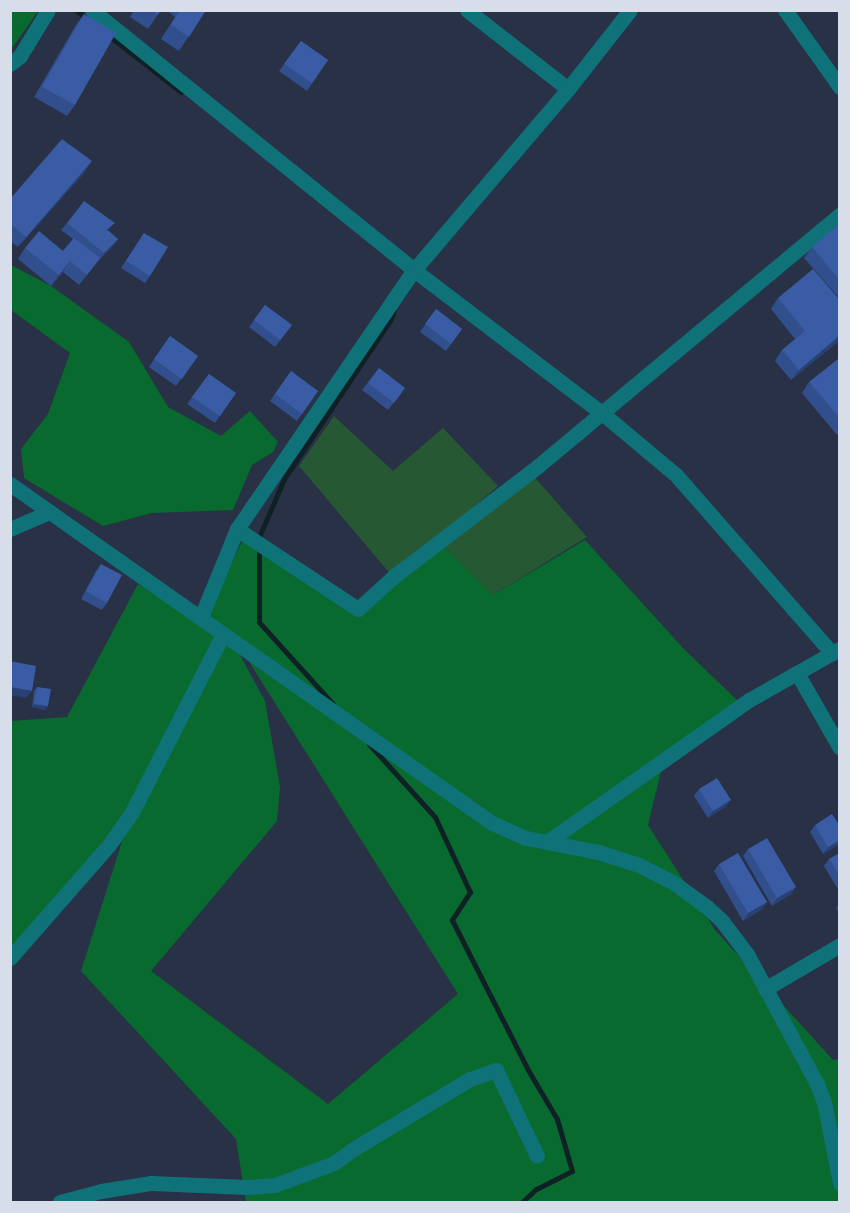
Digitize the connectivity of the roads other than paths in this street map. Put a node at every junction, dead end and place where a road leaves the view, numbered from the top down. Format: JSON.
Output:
{"nodes":[{"id":1,"x":48,"y":10,"type":"edge"},
{"id":2,"x":92,"y":10,"type":"edge"},
{"id":3,"x":467,"y":10,"type":"edge"},
{"id":4,"x":630,"y":10,"type":"edge"},
{"id":5,"x":784,"y":10,"type":"edge"},
{"id":6,"x":10,"y":64,"type":"edge"},
{"id":7,"x":840,"y":87,"type":"edge"},
{"id":8,"x":568,"y":89,"type":"junction"},
{"id":9,"x":840,"y":214,"type":"edge"},
{"id":10,"x":414,"y":270,"type":"junction"},
{"id":11,"x":602,"y":413,"type":"junction"},
{"id":12,"x":10,"y":484,"type":"edge"},
{"id":13,"x":49,"y":512,"type":"junction"},
{"id":14,"x":10,"y":529,"type":"edge"},
{"id":15,"x":237,"y":529,"type":"junction"},
{"id":16,"x":201,"y":617,"type":"junction"},
{"id":17,"x":223,"y":634,"type":"junction"},
{"id":18,"x":836,"y":651,"type":"edge"},
{"id":19,"x":797,"y":673,"type":"junction"},
{"id":20,"x":840,"y":748,"type":"edge"},
{"id":21,"x":547,"y":842,"type":"junction"},
{"id":22,"x":840,"y":945,"type":"edge"},
{"id":23,"x":10,"y":958,"type":"edge"},
{"id":24,"x":765,"y":989,"type":"junction"},
{"id":25,"x":537,"y":1156,"type":"dead end"},
{"id":26,"x":840,"y":1183,"type":"edge"},
{"id":27,"x":60,"y":1203,"type":"edge"}],
"edges":[{"from":1,"to":6,"type":"street"},
{"from":2,"to":10,"type":"street"},
{"from":3,"to":8,"type":"street"},
{"from":4,"to":8,"type":"street"},
{"from":5,"to":7,"type":"street"},
{"from":8,"to":10,"type":"street"},
{"from":9,"to":11,"type":"street"},
{"from":10,"to":11,"type":"street"},
{"from":10,"to":15,"type":"street"},
{"from":11,"to":15,"type":"street"},
{"from":11,"to":18,"type":"street"},
{"from":12,"to":13,"type":"street"},
{"from":13,"to":14,"type":"street"},
{"from":13,"to":16,"type":"street"},
{"from":15,"to":16,"type":"street"},
{"from":16,"to":17,"type":"street"},
{"from":17,"to":21,"type":"street"},
{"from":17,"to":23,"type":"street"},
{"from":18,"to":19,"type":"street"},
{"from":19,"to":20,"type":"street"},
{"from":19,"to":21,"type":"street"},
{"from":21,"to":24,"type":"street"},
{"from":22,"to":24,"type":"street"},
{"from":24,"to":26,"type":"street"},
{"from":25,"to":27,"type":"street"}]}
